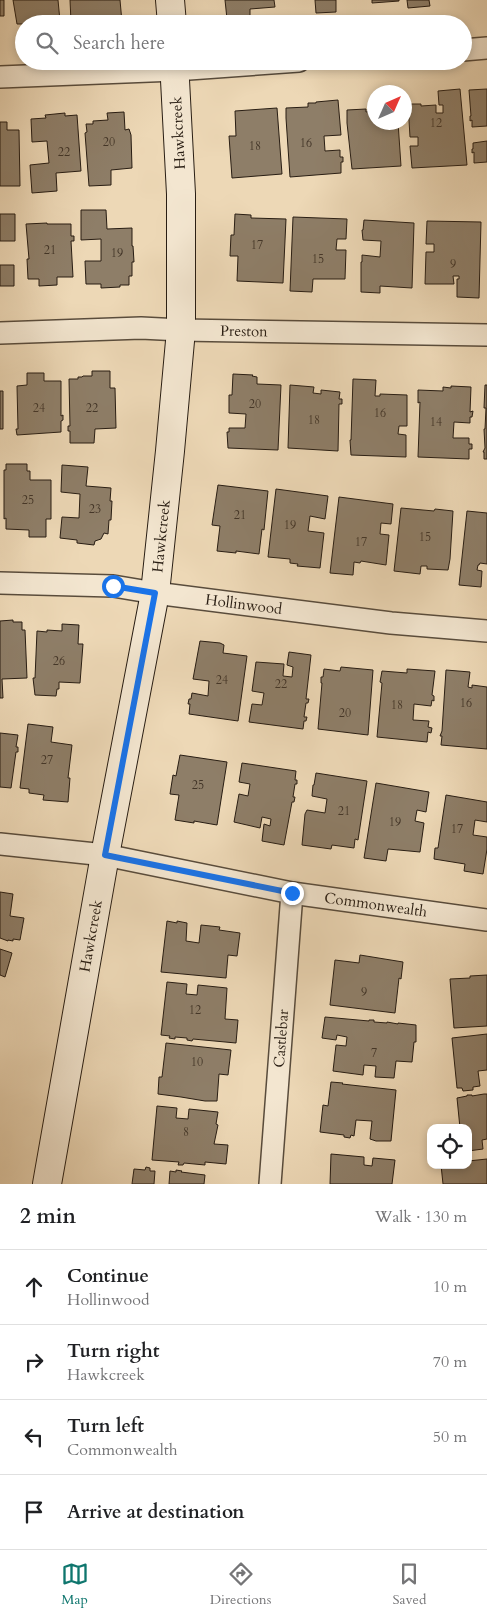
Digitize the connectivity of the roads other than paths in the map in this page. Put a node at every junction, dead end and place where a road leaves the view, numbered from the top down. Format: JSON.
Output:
{"nodes":[{"id":1,"x":170,"y":0,"type":"edge"},
{"id":2,"x":171,"y":15,"type":"edge"},
{"id":3,"x":487,"y":48,"type":"edge"},
{"id":4,"x":472,"y":49,"type":"edge"},
{"id":5,"x":111,"y":70,"type":"edge"},
{"id":6,"x":175,"y":70,"type":"edge"},
{"id":7,"x":0,"y":77,"type":"edge"},
{"id":8,"x":180,"y":330,"type":"junction"},
{"id":9,"x":0,"y":333,"type":"edge"},
{"id":10,"x":487,"y":335,"type":"edge"},
{"id":11,"x":0,"y":583,"type":"edge"},
{"id":12,"x":155,"y":593,"type":"junction"},
{"id":13,"x":487,"y":631,"type":"edge"},
{"id":14,"x":0,"y":844,"type":"edge"},
{"id":15,"x":105,"y":855,"type":"junction"},
{"id":16,"x":292,"y":893,"type":"junction"},
{"id":17,"x":487,"y":920,"type":"edge"},
{"id":18,"x":46,"y":1184,"type":"edge"},
{"id":19,"x":270,"y":1184,"type":"edge"}],
"edges":[{"from":1,"to":2,"type":"street"},
{"from":3,"to":4,"type":"street"},
{"from":5,"to":7,"type":"street"},
{"from":6,"to":8,"type":"street","name":"Hawkcreek"},
{"from":8,"to":9,"type":"street","name":"Preston"},
{"from":8,"to":10,"type":"street","name":"Preston"},
{"from":8,"to":12,"type":"street","name":"Hawkcreek"},
{"from":11,"to":12,"type":"street","name":"Hollinwood"},
{"from":12,"to":13,"type":"street","name":"Hollinwood"},
{"from":12,"to":15,"type":"street","name":"Hawkcreek"},
{"from":14,"to":15,"type":"street","name":"Commonwealth"},
{"from":15,"to":16,"type":"street","name":"Commonwealth"},
{"from":15,"to":18,"type":"street","name":"Hawkcreek"},
{"from":16,"to":17,"type":"street","name":"Commonwealth"},
{"from":16,"to":19,"type":"street","name":"Castlebar"}]}
